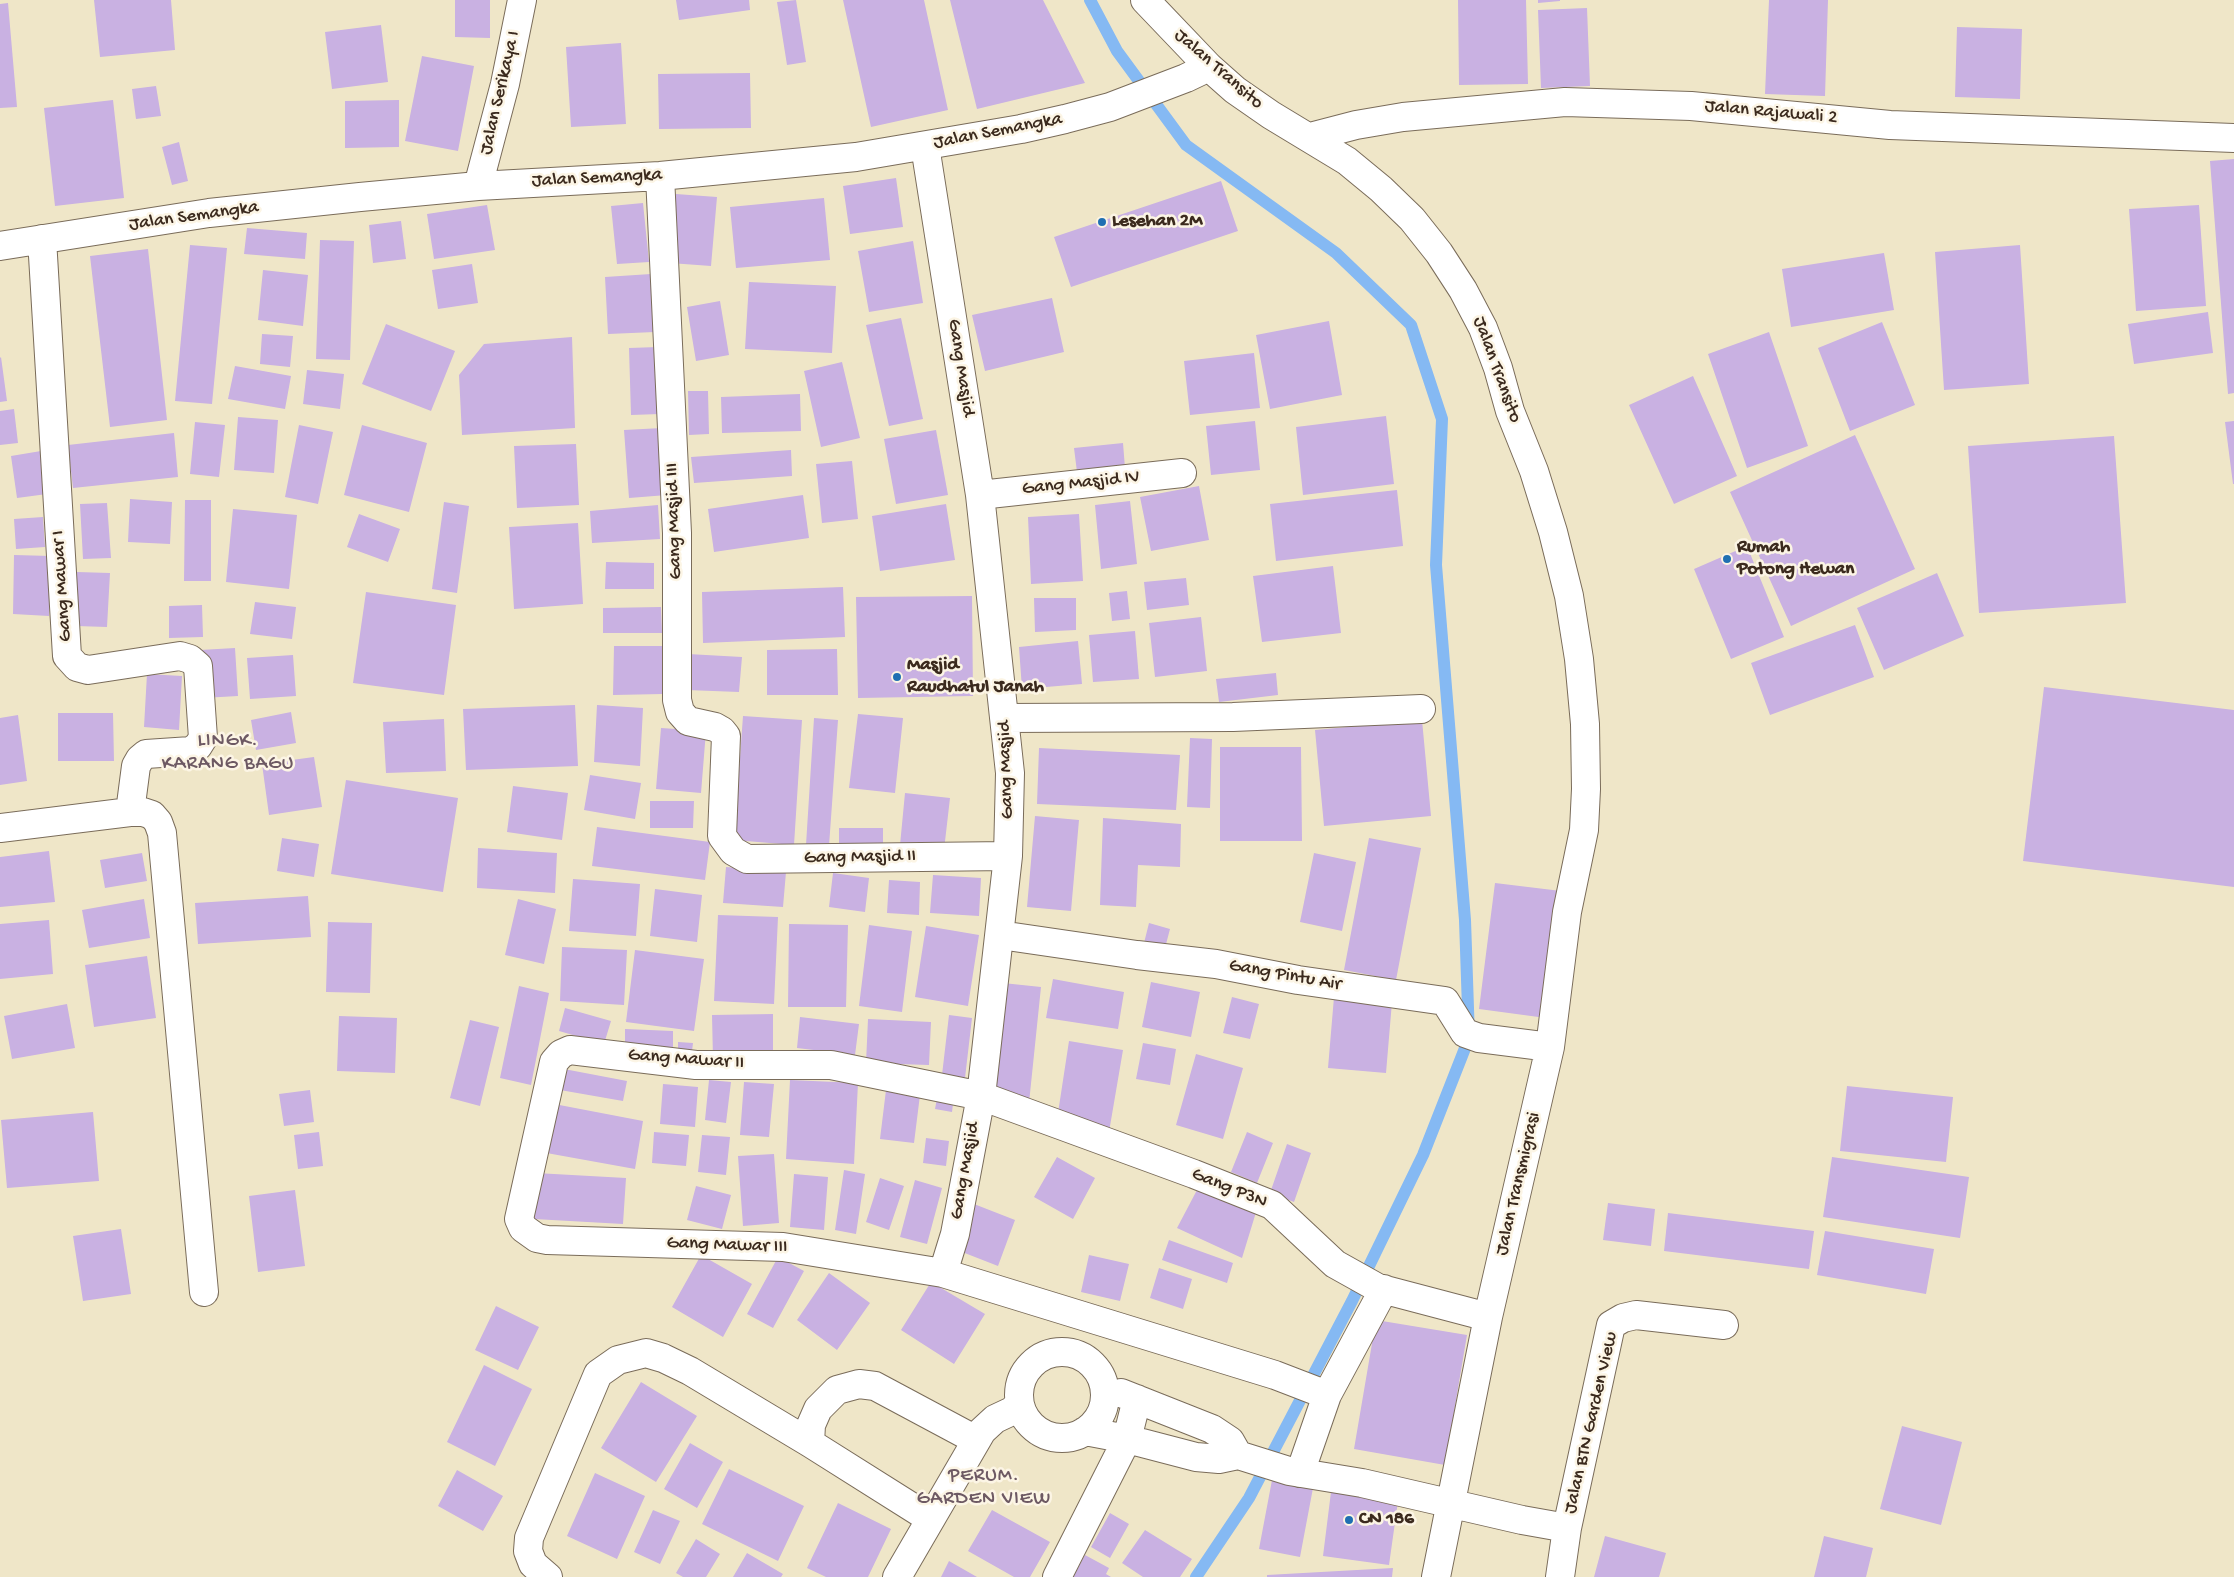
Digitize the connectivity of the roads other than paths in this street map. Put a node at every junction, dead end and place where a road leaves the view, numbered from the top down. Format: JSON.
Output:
{"nodes":[{"id":1,"x":522,"y":0,"type":"edge"},
{"id":2,"x":1144,"y":0,"type":"edge"},
{"id":3,"x":1198,"y":73,"type":"junction"},
{"id":4,"x":1310,"y":137,"type":"junction"},
{"id":5,"x":2234,"y":138,"type":"edge"},
{"id":6,"x":925,"y":146,"type":"junction"},
{"id":7,"x":660,"y":176,"type":"junction"},
{"id":8,"x":478,"y":186,"type":"junction"},
{"id":9,"x":42,"y":239,"type":"junction"},
{"id":10,"x":0,"y":246,"type":"edge"},
{"id":11,"x":1182,"y":473,"type":"dead end"},
{"id":12,"x":980,"y":494,"type":"junction"},
{"id":13,"x":1421,"y":709,"type":"dead end"},
{"id":14,"x":1005,"y":718,"type":"junction"},
{"id":15,"x":1586,"y":789,"type":"joint"},
{"id":16,"x":130,"y":812,"type":"junction"},
{"id":17,"x":0,"y":828,"type":"edge"},
{"id":18,"x":722,"y":836,"type":"joint"},
{"id":19,"x":1008,"y":856,"type":"junction"},
{"id":20,"x":1000,"y":935,"type":"junction"},
{"id":21,"x":1550,"y":1047,"type":"junction"},
{"id":22,"x":981,"y":1096,"type":"junction"},
{"id":23,"x":519,"y":1219,"type":"joint"},
{"id":24,"x":943,"y":1274,"type":"junction"},
{"id":25,"x":1381,"y":1288,"type":"junction"},
{"id":26,"x":204,"y":1292,"type":"dead end"},
{"id":27,"x":1488,"y":1316,"type":"junction"},
{"id":28,"x":1724,"y":1325,"type":"dead end"},
{"id":29,"x":1104,"y":1387,"type":"junction"},
{"id":30,"x":1318,"y":1391,"type":"junction"},
{"id":31,"x":1137,"y":1399,"type":"junction"},
{"id":32,"x":1019,"y":1404,"type":"junction"},
{"id":33,"x":1085,"y":1431,"type":"junction"},
{"id":34,"x":1127,"y":1439,"type":"junction"},
{"id":35,"x":976,"y":1440,"type":"junction"},
{"id":36,"x":810,"y":1443,"type":"junction"},
{"id":37,"x":1241,"y":1456,"type":"junction"},
{"id":38,"x":1295,"y":1472,"type":"junction"},
{"id":39,"x":1449,"y":1502,"type":"junction"},
{"id":40,"x":929,"y":1518,"type":"junction"},
{"id":41,"x":1567,"y":1528,"type":"junction"},
{"id":42,"x":548,"y":1577,"type":"edge"},
{"id":43,"x":897,"y":1577,"type":"edge"},
{"id":44,"x":1057,"y":1577,"type":"edge"},
{"id":45,"x":1436,"y":1577,"type":"edge"},
{"id":46,"x":1560,"y":1577,"type":"edge"}],
"edges":[{"from":1,"to":8,"type":"street","name":"Jalan Serikaya I"},
{"from":2,"to":3,"type":"street","name":"Jalan Transito"},
{"from":3,"to":4,"type":"street","name":"Jalan Transito"},
{"from":3,"to":6,"type":"street","name":"Jalan Semangka"},
{"from":4,"to":5,"type":"street","name":"Jalan Rajawali 2"},
{"from":4,"to":15,"type":"street","name":"Jalan Transito"},
{"from":6,"to":7,"type":"street","name":"Jalan Semangka"},
{"from":6,"to":12,"type":"street","name":"Gang Masjid"},
{"from":7,"to":8,"type":"street","name":"Jalan Semangka"},
{"from":7,"to":18,"type":"street","name":"Gang Masjid III"},
{"from":8,"to":9,"type":"street","name":"Jalan Semangka"},
{"from":9,"to":10,"type":"street","name":"Jalan Semangka"},
{"from":9,"to":16,"type":"street","name":"Gang Mawar I"},
{"from":11,"to":12,"type":"street","name":"Gang Masjid IV"},
{"from":12,"to":14,"type":"street","name":"Gang Masjid"},
{"from":13,"to":14,"type":"street"},
{"from":14,"to":19,"type":"street","name":"Gang Masjid"},
{"from":15,"to":21,"type":"street","name":"Jalan Transmigrasi"},
{"from":16,"to":17,"type":"street"},
{"from":16,"to":26,"type":"street"},
{"from":18,"to":19,"type":"street","name":"Gang Masjid II"},
{"from":19,"to":20,"type":"street","name":"Gang Masjid"},
{"from":20,"to":21,"type":"street","name":"Gang Pintu Air"},
{"from":20,"to":22,"type":"street","name":"Gang Masjid"},
{"from":21,"to":27,"type":"street","name":"Jalan Transmigrasi"},
{"from":22,"to":23,"type":"street","name":"Gang Mawar II"},
{"from":22,"to":24,"type":"street","name":"Gang Masjid"},
{"from":22,"to":25,"type":"street","name":"Gang P3N"},
{"from":23,"to":24,"type":"street","name":"Gang Mawar III"},
{"from":24,"to":30,"type":"street","name":"Gang Mawar III"},
{"from":25,"to":27,"type":"street","name":"Gang P3N"},
{"from":25,"to":30,"type":"street"},
{"from":27,"to":39,"type":"street","name":"Jalan Transmigrasi"},
{"from":28,"to":41,"type":"street","name":"Jalan BTN Garden View"},
{"from":29,"to":31,"type":"street"},
{"from":29,"to":32,"type":"street"},
{"from":29,"to":33,"type":"street"},
{"from":30,"to":38,"type":"street"},
{"from":31,"to":34,"type":"street"},
{"from":31,"to":37,"type":"street"},
{"from":32,"to":33,"type":"street"},
{"from":32,"to":35,"type":"street"},
{"from":33,"to":34,"type":"street"},
{"from":34,"to":37,"type":"street"},
{"from":34,"to":44,"type":"street"},
{"from":35,"to":36,"type":"street"},
{"from":35,"to":40,"type":"street"},
{"from":36,"to":40,"type":"street"},
{"from":36,"to":42,"type":"street"},
{"from":37,"to":38,"type":"street"},
{"from":38,"to":39,"type":"street"},
{"from":39,"to":41,"type":"street","name":"Jalan BTN Garden View"},
{"from":39,"to":45,"type":"street","name":"Jalan Transmigrasi"},
{"from":40,"to":43,"type":"street"},
{"from":41,"to":46,"type":"street"}]}
